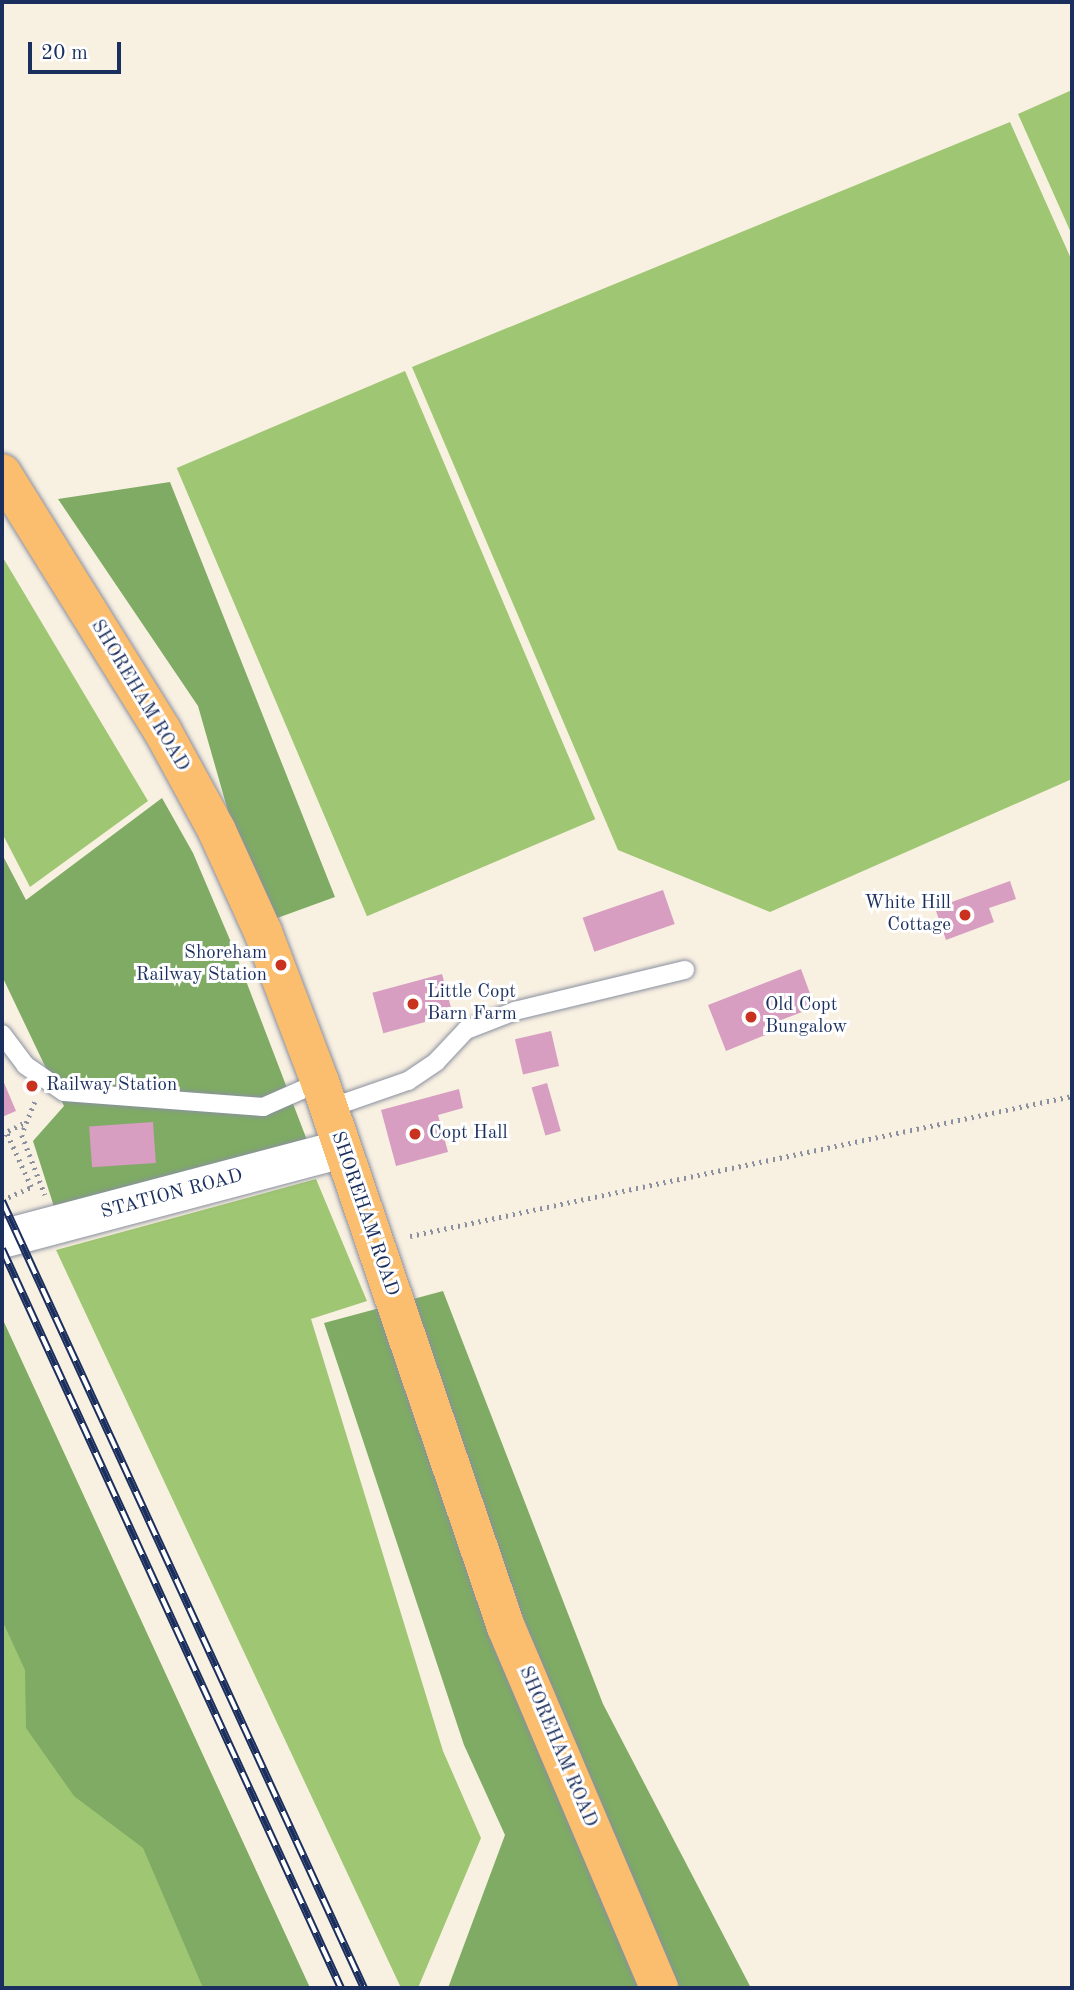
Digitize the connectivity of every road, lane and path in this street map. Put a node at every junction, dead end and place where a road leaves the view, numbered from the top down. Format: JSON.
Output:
{"nodes":[{"id":1,"x":2,"y":473,"type":"edge"},
{"id":2,"x":685,"y":970,"type":"dead end"},
{"id":3,"x":2,"y":1034,"type":"edge"},
{"id":4,"x":45,"y":1078,"type":"junction"},
{"id":5,"x":324,"y":1095,"type":"junction"},
{"id":6,"x":1072,"y":1096,"type":"edge"},
{"id":7,"x":27,"y":1121,"type":"junction"},
{"id":8,"x":5,"y":1134,"type":"edge"},
{"id":9,"x":342,"y":1149,"type":"junction"},
{"id":10,"x":2,"y":1200,"type":"edge"},
{"id":11,"x":51,"y":1209,"type":"dead end"},
{"id":12,"x":2,"y":1239,"type":"edge"},
{"id":13,"x":372,"y":1243,"type":"junction"},
{"id":14,"x":659,"y":1988,"type":"edge"}],
"edges":[{"from":1,"to":5,"type":"main road","name":"SHOREHAM ROAD"},
{"from":2,"to":5,"type":"lane"},
{"from":3,"to":4,"type":"lane"},
{"from":4,"to":5,"type":"lane"},
{"from":4,"to":7,"type":"path"},
{"from":5,"to":9,"type":"main road","name":"SHOREHAM ROAD"},
{"from":6,"to":13,"type":"path"},
{"from":7,"to":8,"type":"path"},
{"from":7,"to":11,"type":"path"},
{"from":8,"to":10,"type":"path"},
{"from":9,"to":12,"type":"street","name":"STATION ROAD"},
{"from":9,"to":13,"type":"main road","name":"SHOREHAM ROAD"},
{"from":13,"to":14,"type":"main road","name":"SHOREHAM ROAD"}]}
